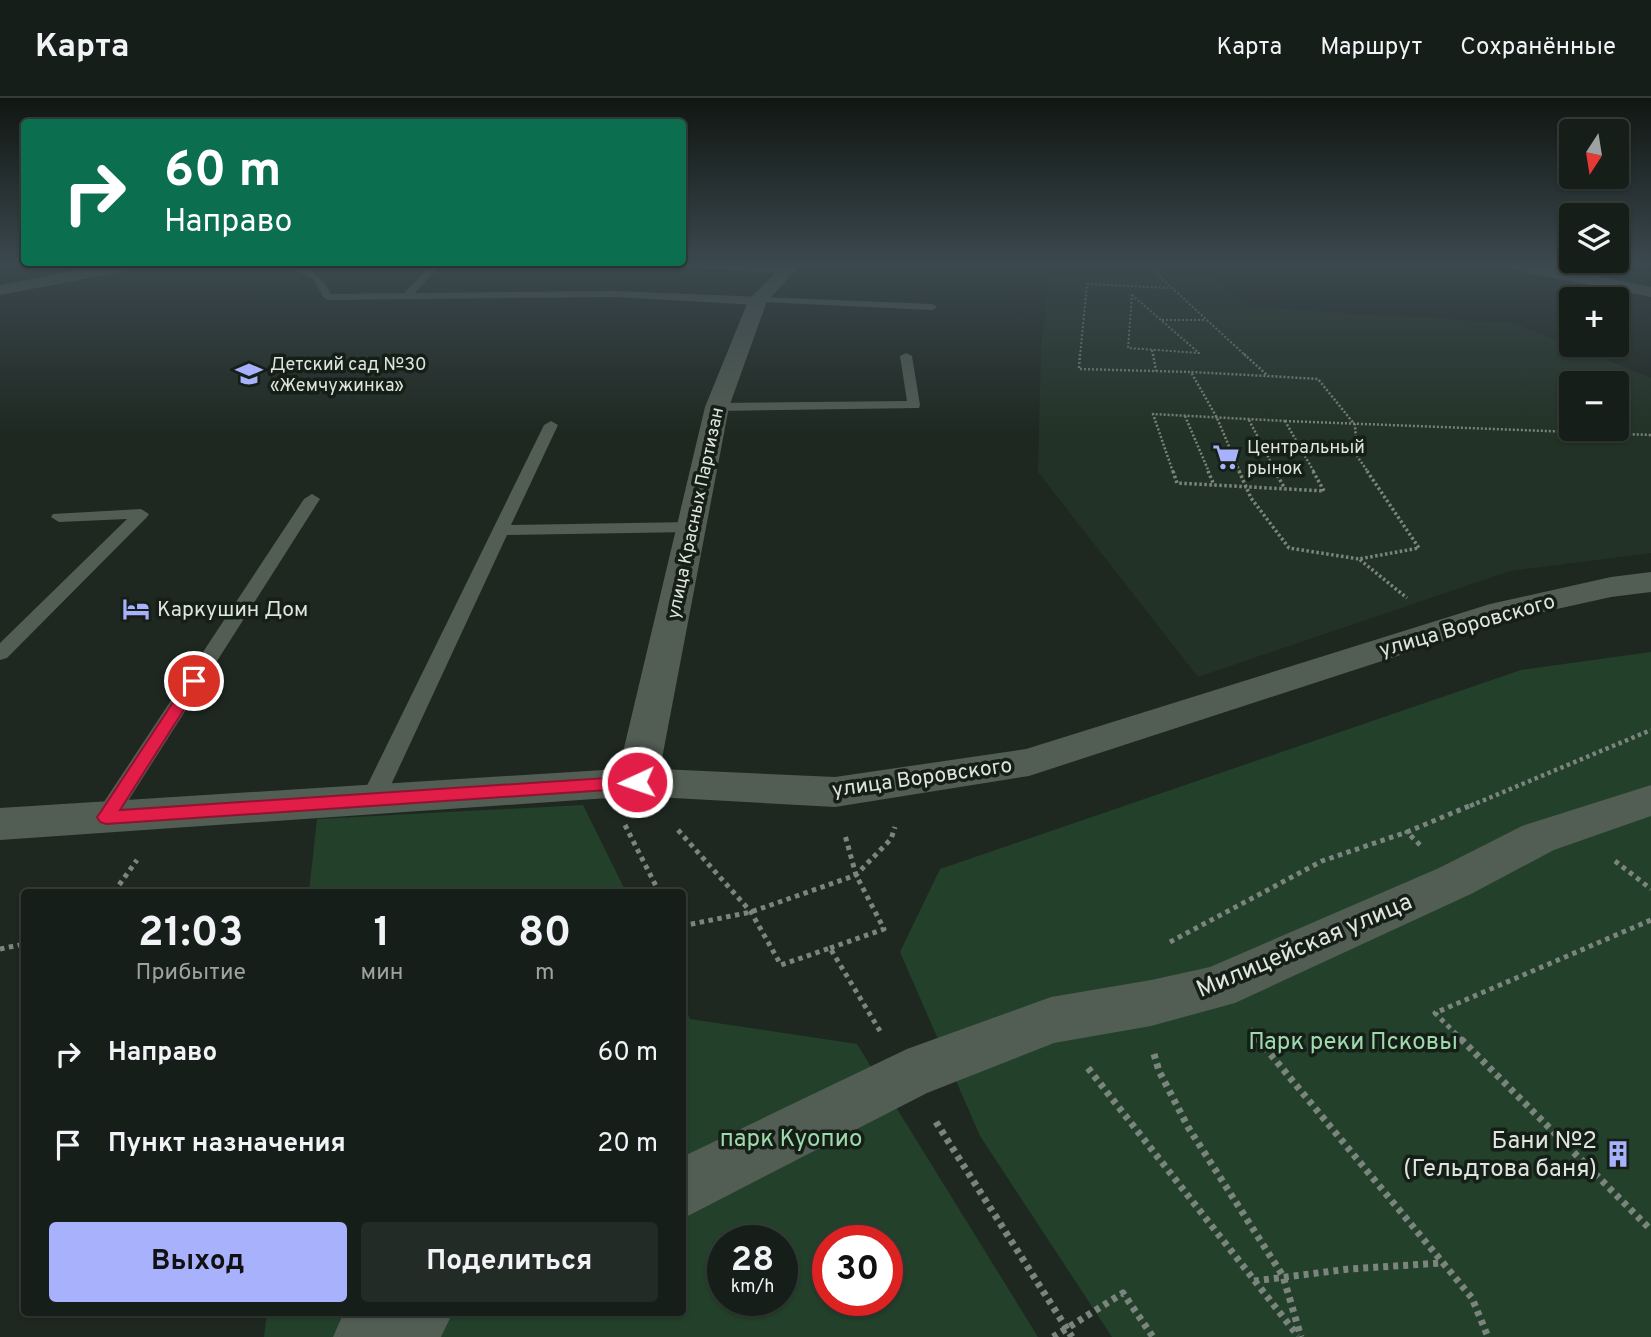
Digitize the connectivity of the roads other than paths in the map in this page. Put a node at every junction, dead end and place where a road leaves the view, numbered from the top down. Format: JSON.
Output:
{"nodes":[{"id":1,"x":749,"y":321,"type":"edge"},
{"id":2,"x":906,"y":356,"type":"dead end"},
{"id":3,"x":717,"y":407,"type":"junction"},
{"id":4,"x":551,"y":425,"type":"dead end"},
{"id":5,"x":312,"y":499,"type":"dead end"},
{"id":6,"x":59,"y":517,"type":"dead end"},
{"id":7,"x":691,"y":527,"type":"junction"},
{"id":8,"x":501,"y":530,"type":"junction"},
{"id":9,"x":1651,"y":582,"type":"edge"},
{"id":10,"x":0,"y":654,"type":"edge"},
{"id":11,"x":628,"y":798,"type":"junction"},
{"id":12,"x":372,"y":800,"type":"junction"},
{"id":13,"x":1651,"y":800,"type":"edge"},
{"id":14,"x":106,"y":817,"type":"junction"},
{"id":15,"x":0,"y":824,"type":"edge"},
{"id":16,"x":686,"y":1187,"type":"edge"},
{"id":17,"x":412,"y":1316,"type":"edge"},
{"id":18,"x":367,"y":1337,"type":"edge"}],
"edges":[{"from":1,"to":3,"type":"street","name":"улица Красных Партизан"},
{"from":2,"to":3,"type":"lane"},
{"from":3,"to":7,"type":"street","name":"улица Красных Партизан"},
{"from":4,"to":8,"type":"lane"},
{"from":5,"to":14,"type":"lane"},
{"from":6,"to":10,"type":"lane"},
{"from":7,"to":8,"type":"lane"},
{"from":7,"to":11,"type":"street","name":"улица Красных Партизан"},
{"from":8,"to":12,"type":"lane"},
{"from":9,"to":11,"type":"street","name":"улица Воровского"},
{"from":11,"to":12,"type":"street","name":"улица Воровского"},
{"from":12,"to":14,"type":"street","name":"улица Воровского"},
{"from":13,"to":16,"type":"street","name":"Милицейская улица"},
{"from":14,"to":15,"type":"street","name":"улица Воровского"},
{"from":17,"to":18,"type":"street"}]}
